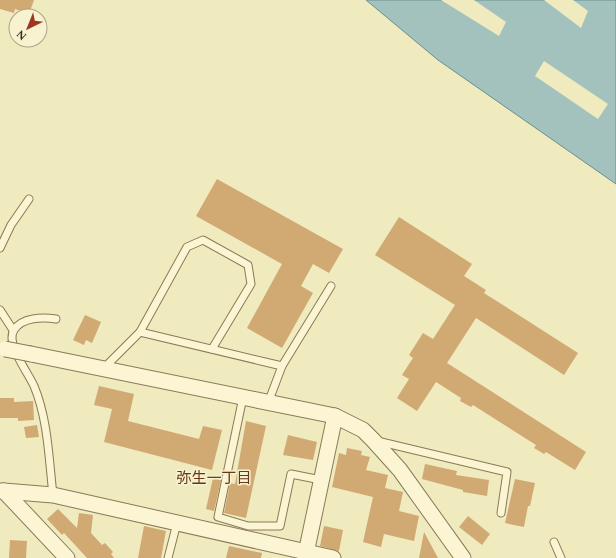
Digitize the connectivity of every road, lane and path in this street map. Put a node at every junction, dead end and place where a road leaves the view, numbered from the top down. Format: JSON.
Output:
{"nodes":[{"id":1,"x":29,"y":199,"type":"dead end"},
{"id":2,"x":0,"y":248,"type":"edge"},
{"id":3,"x":331,"y":286,"type":"dead end"},
{"id":4,"x":0,"y":310,"type":"edge"},
{"id":5,"x":56,"y":319,"type":"dead end"},
{"id":6,"x":13,"y":330,"type":"junction"},
{"id":7,"x":140,"y":332,"type":"junction"},
{"id":8,"x":3,"y":348,"type":"edge"},
{"id":9,"x":212,"y":349,"type":"junction"},
{"id":10,"x":282,"y":366,"type":"junction"},
{"id":11,"x":103,"y":369,"type":"junction"},
{"id":12,"x":243,"y":397,"type":"junction"},
{"id":13,"x":268,"y":403,"type":"junction"},
{"id":14,"x":335,"y":416,"type":"junction"},
{"id":15,"x":373,"y":440,"type":"junction"},
{"id":16,"x":322,"y":480,"type":"junction"},
{"id":17,"x":2,"y":491,"type":"edge"},
{"id":18,"x":53,"y":495,"type":"junction"},
{"id":19,"x":501,"y":513,"type":"dead end"},
{"id":20,"x":177,"y":523,"type":"junction"},
{"id":21,"x":554,"y":542,"type":"dead end"},
{"id":22,"x":305,"y":555,"type":"edge"},
{"id":23,"x":67,"y":558,"type":"edge"},
{"id":24,"x":168,"y":558,"type":"edge"},
{"id":25,"x":333,"y":558,"type":"edge"},
{"id":26,"x":463,"y":558,"type":"edge"},
{"id":27,"x":561,"y":558,"type":"edge"}],
"edges":[{"from":1,"to":2,"type":"lane"},
{"from":3,"to":10,"type":"lane"},
{"from":4,"to":6,"type":"lane"},
{"from":5,"to":6,"type":"lane"},
{"from":6,"to":18,"type":"lane"},
{"from":7,"to":9,"type":"lane"},
{"from":7,"to":9,"type":"lane"},
{"from":7,"to":11,"type":"lane"},
{"from":8,"to":11,"type":"street","bridge":true},
{"from":9,"to":10,"type":"lane"},
{"from":10,"to":13,"type":"lane"},
{"from":11,"to":12,"type":"street"},
{"from":12,"to":13,"type":"street"},
{"from":12,"to":16,"type":"lane"},
{"from":13,"to":14,"type":"street"},
{"from":14,"to":15,"type":"street"},
{"from":14,"to":16,"type":"street"},
{"from":15,"to":19,"type":"lane"},
{"from":15,"to":26,"type":"street"},
{"from":16,"to":22,"type":"street"},
{"from":17,"to":18,"type":"street"},
{"from":17,"to":23,"type":"street"},
{"from":18,"to":20,"type":"street"},
{"from":20,"to":22,"type":"street"},
{"from":20,"to":24,"type":"lane"},
{"from":21,"to":27,"type":"lane"},
{"from":22,"to":25,"type":"street"}]}
